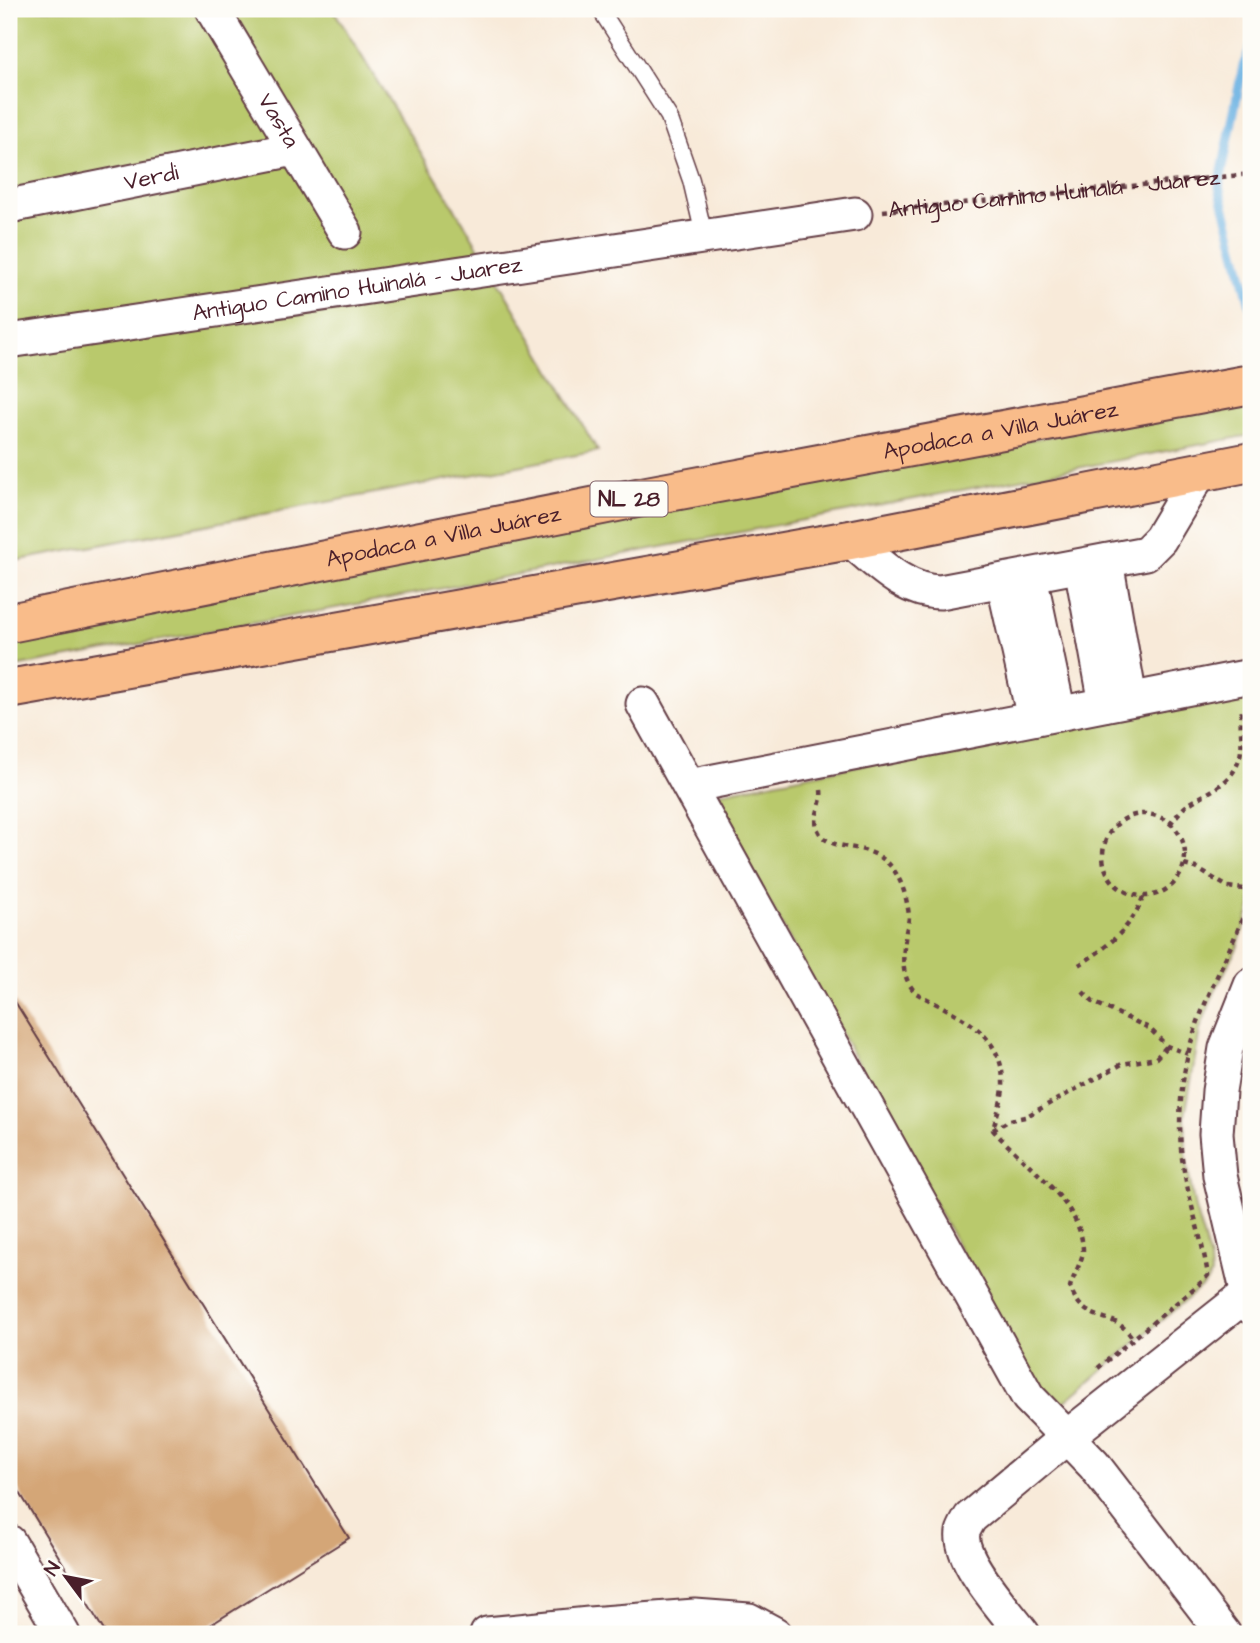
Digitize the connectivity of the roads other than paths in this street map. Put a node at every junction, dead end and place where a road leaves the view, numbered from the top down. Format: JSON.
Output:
{"nodes":[{"id":1,"x":212,"y":9,"type":"edge"},
{"id":2,"x":600,"y":9,"type":"edge"},
{"id":3,"x":295,"y":149,"type":"junction"},
{"id":4,"x":9,"y":206,"type":"edge"},
{"id":5,"x":855,"y":214,"type":"road end"},
{"id":6,"x":345,"y":232,"type":"dead end"},
{"id":7,"x":704,"y":235,"type":"junction"},
{"id":8,"x":9,"y":341,"type":"edge"},
{"id":9,"x":1251,"y":384,"type":"edge"},
{"id":10,"x":1251,"y":462,"type":"edge"},
{"id":11,"x":1200,"y":472,"type":"junction"},
{"id":12,"x":849,"y":540,"type":"junction"},
{"id":13,"x":1093,"y":564,"type":"junction"},
{"id":14,"x":1016,"y":578,"type":"junction"},
{"id":15,"x":9,"y":623,"type":"edge"},
{"id":16,"x":9,"y":689,"type":"edge"},
{"id":17,"x":1248,"y":689,"type":"edge"},
{"id":18,"x":1118,"y":702,"type":"junction"},
{"id":19,"x":643,"y":704,"type":"dead end"},
{"id":20,"x":1046,"y":716,"type":"junction"},
{"id":21,"x":689,"y":786,"type":"junction"},
{"id":22,"x":1251,"y":985,"type":"edge"},
{"id":23,"x":1250,"y":1297,"type":"edge"},
{"id":24,"x":1068,"y":1436,"type":"junction"},
{"id":25,"x":9,"y":1542,"type":"edge"},
{"id":26,"x":591,"y":1629,"type":"edge"},
{"id":27,"x":63,"y":1634,"type":"edge"},
{"id":28,"x":487,"y":1634,"type":"edge"},
{"id":29,"x":775,"y":1634,"type":"edge"},
{"id":30,"x":1023,"y":1634,"type":"edge"},
{"id":31,"x":1224,"y":1634,"type":"edge"}],
"edges":[{"from":1,"to":3,"type":"street","name":"Vasta"},
{"from":2,"to":7,"type":"lane"},
{"from":3,"to":4,"type":"street","name":"Verdi"},
{"from":3,"to":6,"type":"street","name":"Vasta"},
{"from":5,"to":7,"type":"street","name":"Antiguo Camino Huinalá - Juarez"},
{"from":7,"to":8,"type":"street","name":"Antiguo Camino Huinalá - Juarez"},
{"from":9,"to":15,"type":"main road","name":"Apodaca a Villa Juárez","number":"NL 28"},
{"from":10,"to":11,"type":"main road"},
{"from":11,"to":12,"type":"main road"},
{"from":11,"to":13,"type":"street"},
{"from":12,"to":14,"type":"street"},
{"from":12,"to":16,"type":"main road"},
{"from":13,"to":14,"type":"street"},
{"from":13,"to":18,"type":"street"},
{"from":14,"to":20,"type":"street"},
{"from":17,"to":18,"type":"street"},
{"from":18,"to":20,"type":"street"},
{"from":19,"to":21,"type":"street"},
{"from":20,"to":21,"type":"street"},
{"from":21,"to":24,"type":"street"},
{"from":22,"to":23,"type":"street"},
{"from":23,"to":24,"type":"street"},
{"from":24,"to":30,"type":"street"},
{"from":24,"to":31,"type":"street"},
{"from":25,"to":27,"type":"street"},
{"from":26,"to":28,"type":"street"},
{"from":26,"to":29,"type":"street"}]}
